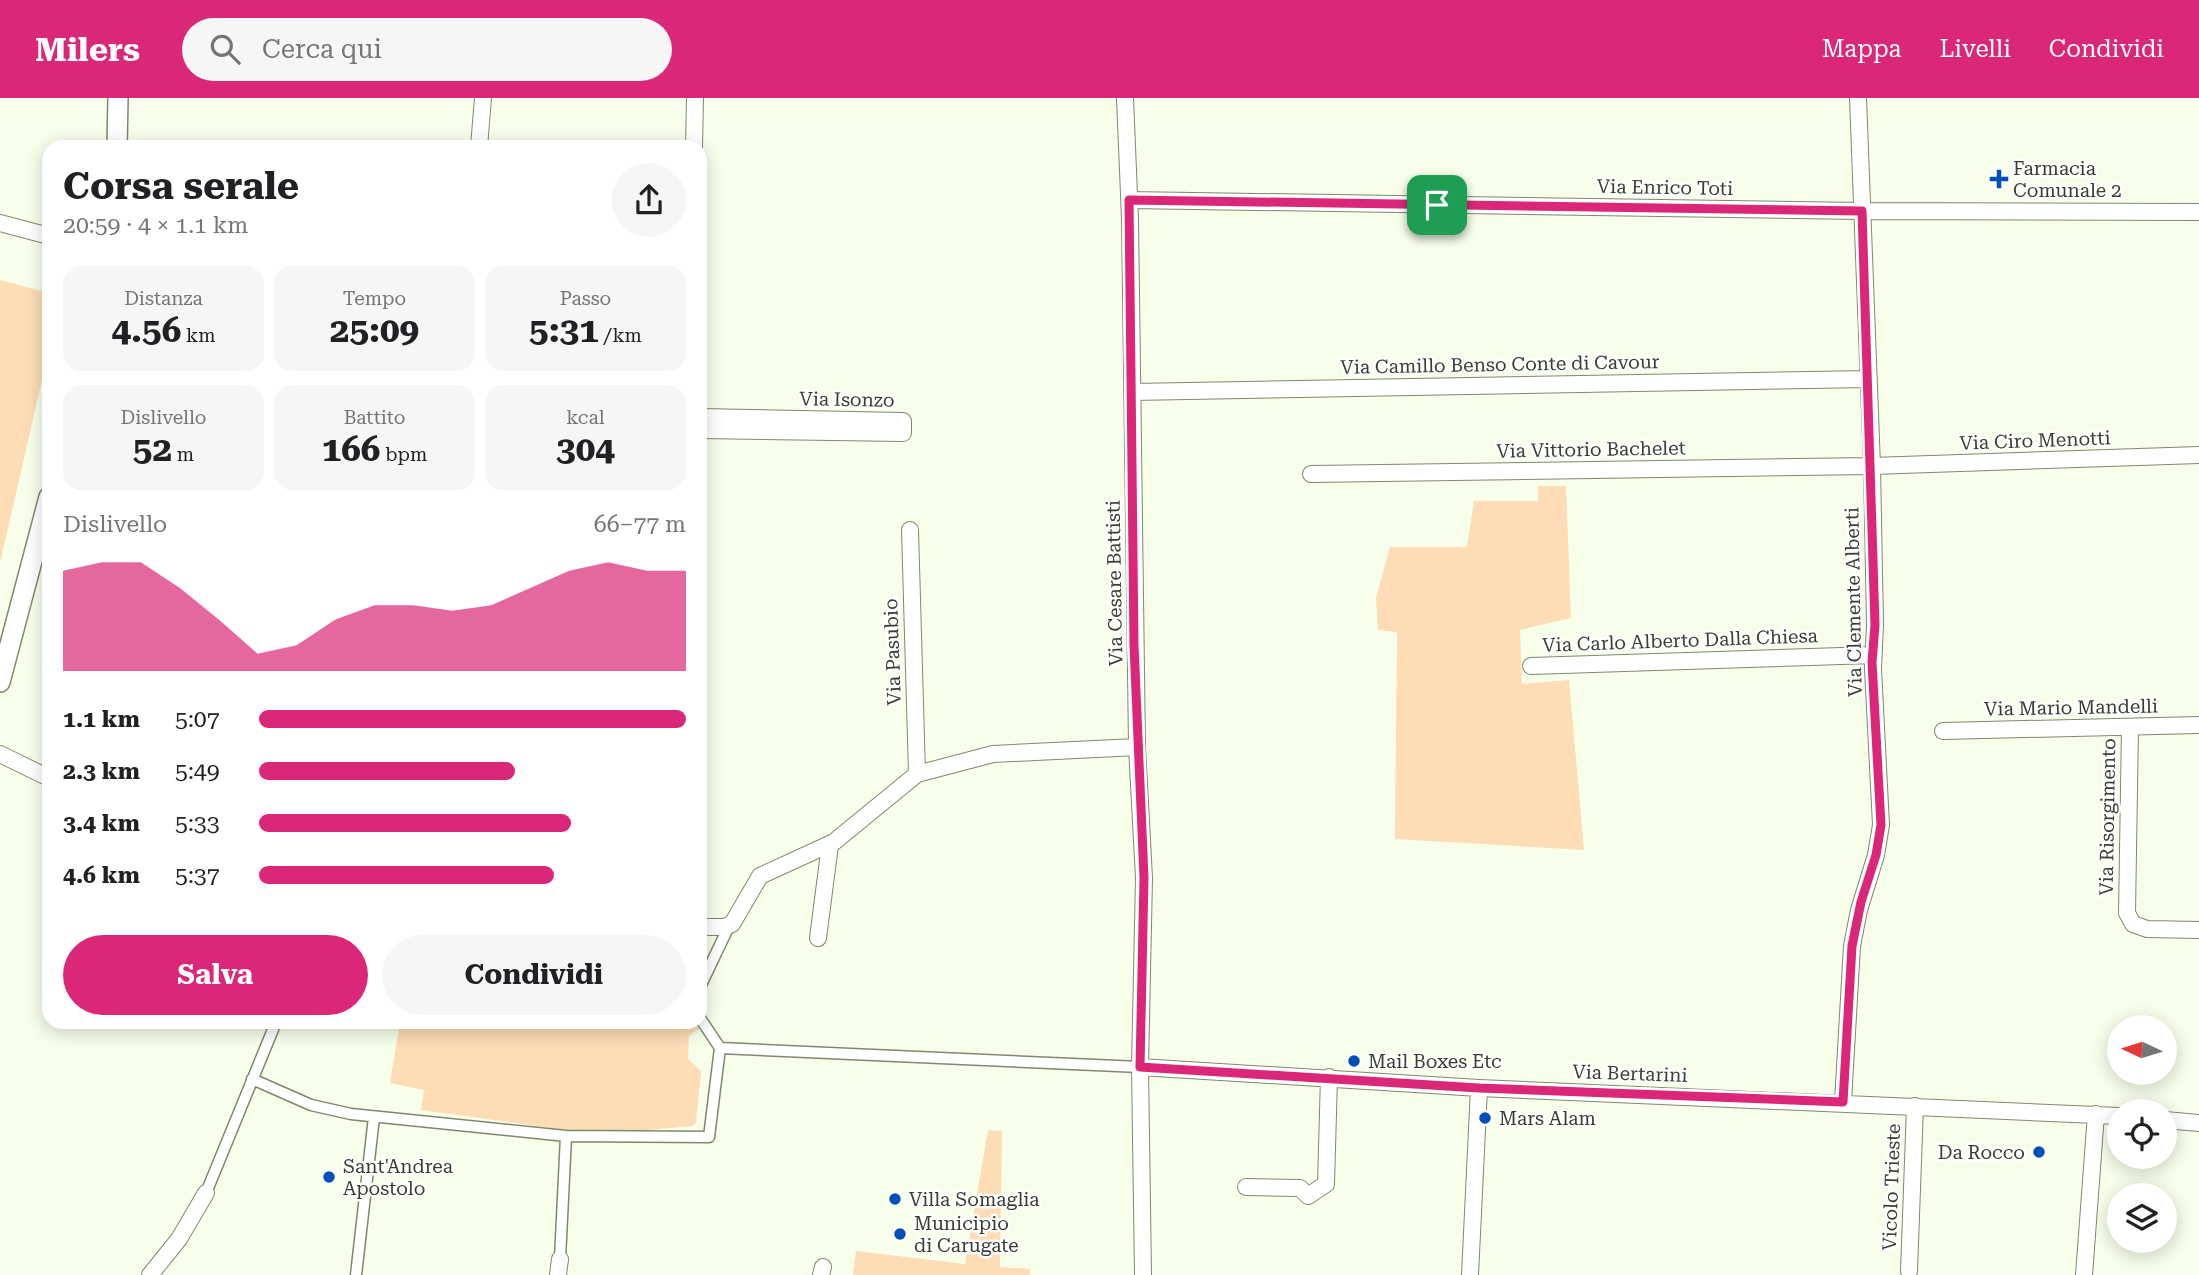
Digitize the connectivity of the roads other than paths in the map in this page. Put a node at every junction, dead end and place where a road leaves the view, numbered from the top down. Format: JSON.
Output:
{"nodes":[{"id":1,"x":118,"y":98,"type":"edge"},
{"id":2,"x":483,"y":98,"type":"edge"},
{"id":3,"x":695,"y":98,"type":"edge"},
{"id":4,"x":1125,"y":98,"type":"edge"},
{"id":5,"x":1858,"y":98,"type":"edge"},
{"id":6,"x":117,"y":140,"type":"edge"},
{"id":7,"x":480,"y":140,"type":"edge"},
{"id":8,"x":694,"y":140,"type":"edge"},
{"id":9,"x":1129,"y":200,"type":"junction"},
{"id":10,"x":1862,"y":211,"type":"junction"},
{"id":11,"x":2199,"y":212,"type":"edge"},
{"id":12,"x":0,"y":223,"type":"edge"},
{"id":13,"x":42,"y":234,"type":"edge"},
{"id":14,"x":1869,"y":379,"type":"junction"},
{"id":15,"x":1132,"y":392,"type":"junction"},
{"id":16,"x":707,"y":417,"type":"edge"},
{"id":17,"x":707,"y":430,"type":"edge"},
{"id":18,"x":2199,"y":455,"type":"edge"},
{"id":19,"x":1871,"y":466,"type":"junction"},
{"id":20,"x":1311,"y":474,"type":"dead end"},
{"id":21,"x":42,"y":523,"type":"edge"},
{"id":22,"x":909,"y":530,"type":"dead end"},
{"id":23,"x":1873,"y":655,"type":"junction"},
{"id":24,"x":1531,"y":666,"type":"dead end"},
{"id":25,"x":0,"y":682,"type":"edge"},
{"id":26,"x":2199,"y":725,"type":"edge"},
{"id":27,"x":2130,"y":727,"type":"junction"},
{"id":28,"x":1943,"y":731,"type":"dead end"},
{"id":29,"x":1137,"y":747,"type":"junction"},
{"id":30,"x":0,"y":754,"type":"edge"},
{"id":31,"x":917,"y":774,"type":"junction"},
{"id":32,"x":42,"y":775,"type":"edge"},
{"id":33,"x":830,"y":845,"type":"junction"},
{"id":34,"x":729,"y":926,"type":"junction"},
{"id":35,"x":707,"y":927,"type":"edge"},
{"id":36,"x":2199,"y":930,"type":"edge"},
{"id":37,"x":818,"y":937,"type":"dead end"},
{"id":38,"x":707,"y":972,"type":"edge"},
{"id":39,"x":707,"y":1028,"type":"edge"},
{"id":40,"x":273,"y":1029,"type":"edge"},
{"id":41,"x":720,"y":1048,"type":"junction"},
{"id":42,"x":1140,"y":1067,"type":"junction"},
{"id":43,"x":1329,"y":1077,"type":"junction"},
{"id":44,"x":253,"y":1079,"type":"junction"},
{"id":45,"x":1479,"y":1088,"type":"junction"},
{"id":46,"x":1843,"y":1102,"type":"junction"},
{"id":47,"x":1916,"y":1106,"type":"junction"},
{"id":48,"x":2096,"y":1114,"type":"junction"},
{"id":49,"x":2107,"y":1115,"type":"edge"},
{"id":50,"x":374,"y":1117,"type":"junction"},
{"id":51,"x":2177,"y":1121,"type":"edge"},
{"id":52,"x":2199,"y":1123,"type":"edge"},
{"id":53,"x":566,"y":1136,"type":"junction"},
{"id":54,"x":1246,"y":1187,"type":"dead end"},
{"id":55,"x":206,"y":1193,"type":"joint"},
{"id":56,"x":559,"y":1267,"type":"edge"},
{"id":57,"x":1909,"y":1271,"type":"dead end"},
{"id":58,"x":150,"y":1275,"type":"edge"},
{"id":59,"x":356,"y":1275,"type":"edge"},
{"id":60,"x":1143,"y":1275,"type":"edge"},
{"id":61,"x":1470,"y":1275,"type":"edge"},
{"id":62,"x":2084,"y":1275,"type":"edge"}],
"edges":[{"from":1,"to":6,"type":"street"},
{"from":2,"to":7,"type":"street"},
{"from":3,"to":8,"type":"street"},
{"from":4,"to":9,"type":"street","name":"Via Cesare Battisti"},
{"from":5,"to":10,"type":"street","name":"Via Clemente Alberti"},
{"from":9,"to":10,"type":"street","name":"Via Enrico Toti"},
{"from":9,"to":15,"type":"street","name":"Via Cesare Battisti"},
{"from":10,"to":11,"type":"street","name":"Via Enrico Toti"},
{"from":10,"to":14,"type":"street","name":"Via Clemente Alberti"},
{"from":12,"to":13,"type":"street"},
{"from":14,"to":15,"type":"street","name":"Via Camillo Benso Conte di Cavour"},
{"from":14,"to":19,"type":"street","name":"Via Clemente Alberti"},
{"from":15,"to":29,"type":"street","name":"Via Cesare Battisti"},
{"from":16,"to":17,"type":"street","name":"Via Isonzo"},
{"from":18,"to":19,"type":"street","name":"Via Ciro Menotti"},
{"from":19,"to":20,"type":"street","name":"Via Vittorio Bachelet"},
{"from":19,"to":23,"type":"street","name":"Via Clemente Alberti"},
{"from":21,"to":25,"type":"street"},
{"from":22,"to":31,"type":"street","name":"Via Pasubio"},
{"from":23,"to":24,"type":"street","name":"Via Carlo Alberto Dalla Chiesa"},
{"from":23,"to":46,"type":"street","name":"Via Clemente Alberti"},
{"from":26,"to":27,"type":"street","name":"Via Mario Mandelli"},
{"from":27,"to":28,"type":"street","name":"Via Mario Mandelli"},
{"from":27,"to":36,"type":"street","name":"Via Risorgimento"},
{"from":29,"to":31,"type":"street"},
{"from":29,"to":42,"type":"street","name":"Via Cesare Battisti"},
{"from":30,"to":32,"type":"street"},
{"from":31,"to":33,"type":"street"},
{"from":33,"to":34,"type":"street"},
{"from":33,"to":37,"type":"street"},
{"from":34,"to":35,"type":"street"},
{"from":34,"to":38,"type":"street"},
{"from":39,"to":41,"type":"street"},
{"from":40,"to":44,"type":"street"},
{"from":41,"to":42,"type":"street"},
{"from":41,"to":53,"type":"street"},
{"from":42,"to":43,"type":"street","name":"Via Bertarini"},
{"from":42,"to":60,"type":"street","name":"Via Cesare Battisti"},
{"from":43,"to":45,"type":"street","name":"Via Bertarini"},
{"from":43,"to":54,"type":"street"},
{"from":44,"to":50,"type":"street"},
{"from":44,"to":55,"type":"street"},
{"from":45,"to":46,"type":"street","name":"Via Bertarini"},
{"from":45,"to":61,"type":"street"},
{"from":46,"to":47,"type":"street","name":"Via Bertarini"},
{"from":47,"to":48,"type":"street","name":"Via Bertarini"},
{"from":47,"to":57,"type":"street","name":"Vicolo Trieste"},
{"from":48,"to":49,"type":"street","name":"Via Bertarini"},
{"from":48,"to":62,"type":"street"},
{"from":50,"to":53,"type":"street"},
{"from":50,"to":59,"type":"street"},
{"from":51,"to":52,"type":"street"},
{"from":53,"to":56,"type":"street"},
{"from":55,"to":58,"type":"street"}]}
